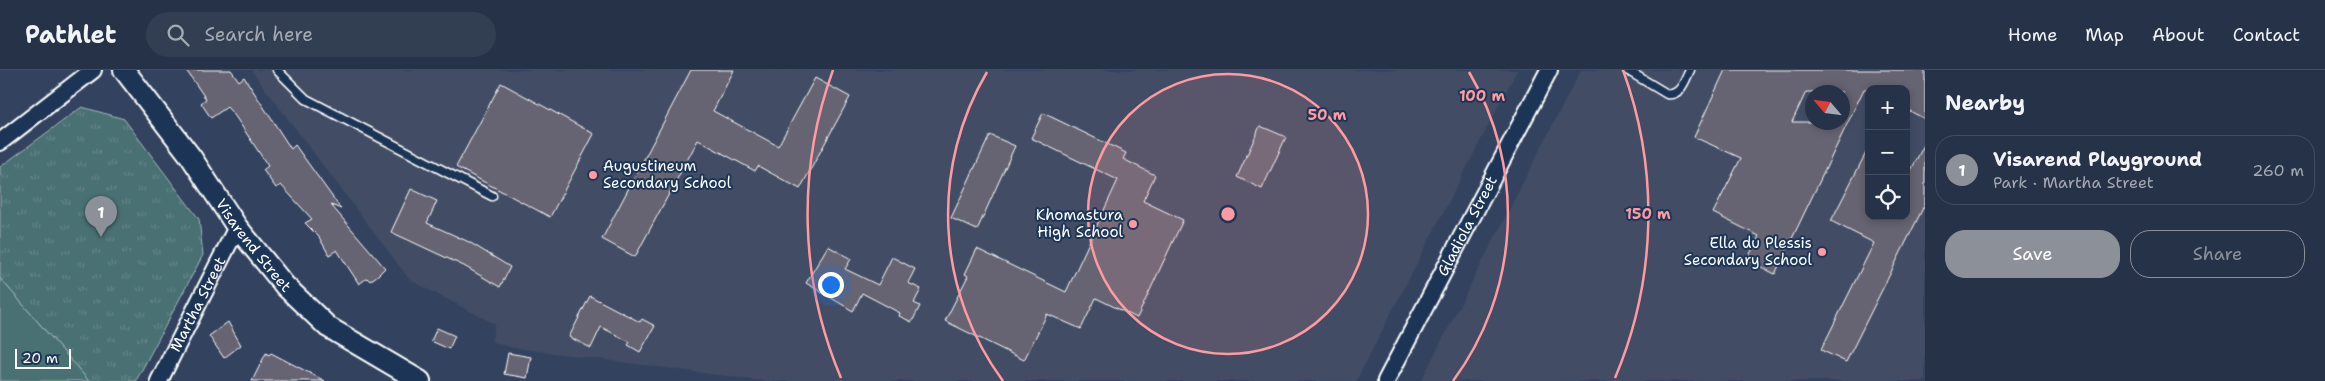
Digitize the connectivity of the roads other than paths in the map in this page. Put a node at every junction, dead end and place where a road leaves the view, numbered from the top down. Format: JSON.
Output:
{"nodes":[{"id":1,"x":93,"y":70,"type":"edge"},
{"id":2,"x":124,"y":70,"type":"edge"},
{"id":3,"x":277,"y":70,"type":"edge"},
{"id":4,"x":1549,"y":70,"type":"edge"},
{"id":5,"x":1627,"y":70,"type":"edge"},
{"id":6,"x":1690,"y":70,"type":"edge"},
{"id":7,"x":0,"y":142,"type":"edge"},
{"id":8,"x":492,"y":196,"type":"dead end"},
{"id":9,"x":237,"y":227,"type":"junction"},
{"id":10,"x":159,"y":381,"type":"edge"},
{"id":11,"x":420,"y":381,"type":"edge"},
{"id":12,"x":1386,"y":381,"type":"edge"}],
"edges":[{"from":1,"to":7,"type":"street"},
{"from":2,"to":9,"type":"street","name":"Visarend Street"},
{"from":3,"to":8,"type":"lane"},
{"from":4,"to":12,"type":"street","name":"Gladiola Street"},
{"from":5,"to":6,"type":"lane"},
{"from":9,"to":10,"type":"street","name":"Martha Street"},
{"from":9,"to":11,"type":"street","name":"Visarend Street"}]}
